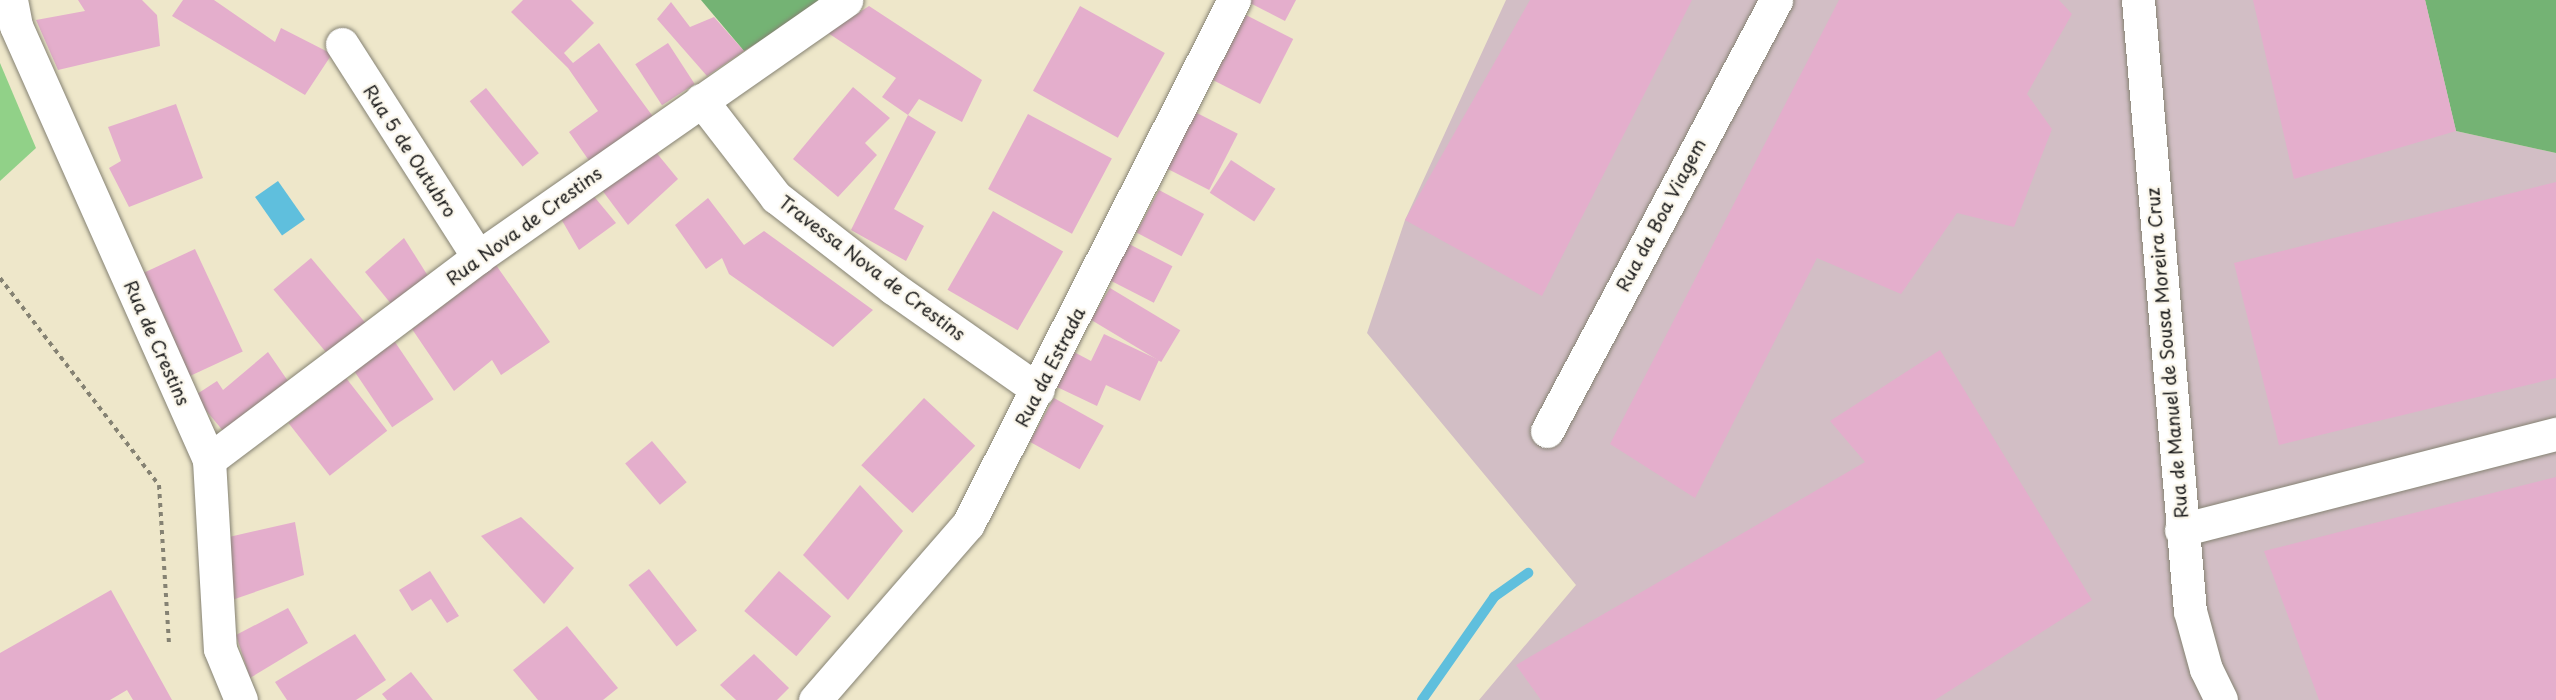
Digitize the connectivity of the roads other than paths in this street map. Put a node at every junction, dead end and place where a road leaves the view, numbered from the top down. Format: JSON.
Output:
{"nodes":[{"id":1,"x":10,"y":0,"type":"edge"},
{"id":2,"x":846,"y":0,"type":"edge"},
{"id":3,"x":1234,"y":0,"type":"edge"},
{"id":4,"x":1776,"y":0,"type":"edge"},
{"id":5,"x":2138,"y":0,"type":"edge"},
{"id":6,"x":342,"y":44,"type":"dead end"},
{"id":7,"x":701,"y":100,"type":"junction"},
{"id":8,"x":478,"y":257,"type":"junction"},
{"id":9,"x":1038,"y":390,"type":"junction"},
{"id":10,"x":1547,"y":430,"type":"dead end"},
{"id":11,"x":2556,"y":434,"type":"edge"},
{"id":12,"x":209,"y":460,"type":"junction"},
{"id":13,"x":2181,"y":530,"type":"junction"},
{"id":14,"x":242,"y":700,"type":"edge"},
{"id":15,"x":815,"y":700,"type":"edge"},
{"id":16,"x":2221,"y":700,"type":"edge"}],
"edges":[{"from":1,"to":12,"type":"street","name":"Rua de Crestins"},
{"from":2,"to":7,"type":"street","name":"Rua Nova de Crestins"},
{"from":3,"to":9,"type":"street","name":"Rua da Estrada"},
{"from":4,"to":10,"type":"street","name":"Rua da Boa Viagem"},
{"from":5,"to":13,"type":"street","name":"Rua de Manuel de Sousa Moreira Cruz"},
{"from":6,"to":8,"type":"street","name":"Rua 5 de Outubro"},
{"from":7,"to":8,"type":"street","name":"Rua Nova de Crestins"},
{"from":7,"to":9,"type":"street","name":"Travessa Nova de Crestins"},
{"from":8,"to":12,"type":"street","name":"Rua Nova de Crestins"},
{"from":9,"to":15,"type":"street","name":"Rua da Estrada"},
{"from":11,"to":13,"type":"street"},
{"from":12,"to":14,"type":"street","name":"Rua de Crestins"},
{"from":13,"to":16,"type":"street","name":"Rua de Manuel de Sousa Moreira Cruz"}]}
